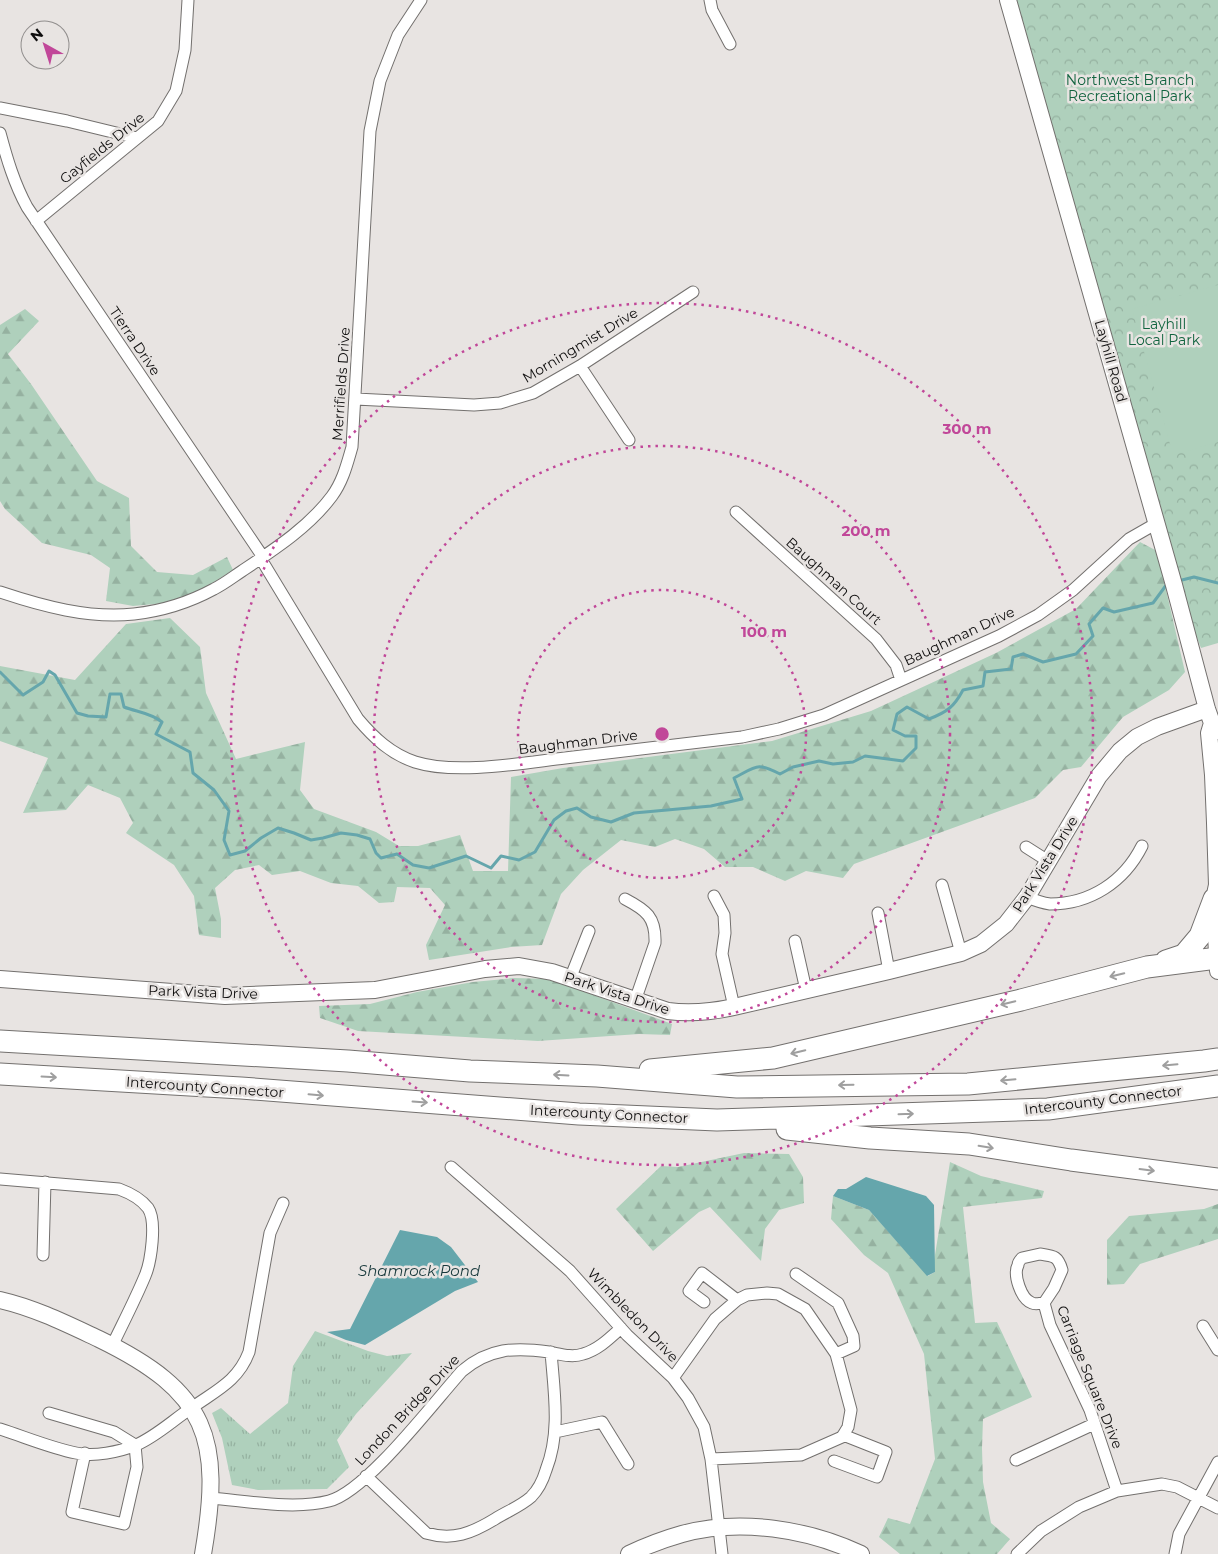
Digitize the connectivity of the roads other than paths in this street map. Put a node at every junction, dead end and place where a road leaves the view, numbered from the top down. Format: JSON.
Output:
{"nodes":[{"id":1,"x":188,"y":0,"type":"edge"},
{"id":2,"x":421,"y":0,"type":"edge"},
{"id":3,"x":710,"y":0,"type":"edge"},
{"id":4,"x":1008,"y":0,"type":"edge"},
{"id":5,"x":730,"y":44,"type":"dead end"},
{"id":6,"x":0,"y":108,"type":"edge"},
{"id":7,"x":0,"y":132,"type":"edge"},
{"id":8,"x":137,"y":138,"type":"junction"},
{"id":9,"x":36,"y":221,"type":"junction"},
{"id":10,"x":693,"y":292,"type":"dead end"},
{"id":11,"x":580,"y":366,"type":"junction"},
{"id":12,"x":356,"y":399,"type":"junction"},
{"id":13,"x":628,"y":440,"type":"dead end"},
{"id":14,"x":736,"y":512,"type":"dead end"},
{"id":15,"x":1156,"y":523,"type":"junction"},
{"id":16,"x":262,"y":558,"type":"junction"},
{"id":17,"x":0,"y":592,"type":"edge"},
{"id":18,"x":901,"y":680,"type":"junction"},
{"id":19,"x":1212,"y":721,"type":"edge"},
{"id":20,"x":1142,"y":846,"type":"dead end"},
{"id":21,"x":1026,"y":848,"type":"dead end"},
{"id":22,"x":1048,"y":862,"type":"junction"},
{"id":23,"x":942,"y":885,"type":"dead end"},
{"id":24,"x":714,"y":896,"type":"dead end"},
{"id":25,"x":1027,"y":897,"type":"junction"},
{"id":26,"x":625,"y":898,"type":"dead end"},
{"id":27,"x":1214,"y":899,"type":"junction"},
{"id":28,"x":878,"y":913,"type":"dead end"},
{"id":29,"x":589,"y":931,"type":"dead end"},
{"id":30,"x":795,"y":941,"type":"dead end"},
{"id":31,"x":961,"y":953,"type":"junction"},
{"id":32,"x":1217,"y":962,"type":"edge"},
{"id":33,"x":1147,"y":967,"type":"junction"},
{"id":34,"x":889,"y":971,"type":"junction"},
{"id":35,"x":0,"y":979,"type":"edge"},
{"id":36,"x":570,"y":979,"type":"junction"},
{"id":37,"x":806,"y":990,"type":"junction"},
{"id":38,"x":634,"y":1001,"type":"junction"},
{"id":39,"x":734,"y":1007,"type":"junction"},
{"id":40,"x":0,"y":1042,"type":"edge"},
{"id":41,"x":1218,"y":1059,"type":"edge"},
{"id":42,"x":0,"y":1074,"type":"edge"},
{"id":43,"x":597,"y":1076,"type":"junction"},
{"id":44,"x":1218,"y":1086,"type":"edge"},
{"id":45,"x":717,"y":1120,"type":"junction"},
{"id":46,"x":451,"y":1167,"type":"dead end"},
{"id":47,"x":0,"y":1179,"type":"edge"},
{"id":48,"x":1218,"y":1179,"type":"edge"},
{"id":49,"x":45,"y":1182,"type":"junction"},
{"id":50,"x":282,"y":1203,"type":"dead end"},
{"id":51,"x":43,"y":1255,"type":"dead end"},
{"id":52,"x":796,"y":1274,"type":"dead end"},
{"id":53,"x":0,"y":1300,"type":"edge"},
{"id":54,"x":737,"y":1300,"type":"junction"},
{"id":55,"x":704,"y":1302,"type":"dead end"},
{"id":56,"x":1044,"y":1303,"type":"junction"},
{"id":57,"x":1203,"y":1326,"type":"dead end"},
{"id":58,"x":621,"y":1328,"type":"junction"},
{"id":59,"x":112,"y":1346,"type":"junction"},
{"id":60,"x":1218,"y":1350,"type":"edge"},
{"id":61,"x":550,"y":1352,"type":"junction"},
{"id":62,"x":836,"y":1354,"type":"junction"},
{"id":63,"x":673,"y":1378,"type":"junction"},
{"id":64,"x":192,"y":1408,"type":"junction"},
{"id":65,"x":49,"y":1413,"type":"dead end"},
{"id":66,"x":1094,"y":1424,"type":"junction"},
{"id":67,"x":0,"y":1430,"type":"edge"},
{"id":68,"x":555,"y":1432,"type":"junction"},
{"id":69,"x":843,"y":1435,"type":"junction"},
{"id":70,"x":136,"y":1445,"type":"junction"},
{"id":71,"x":84,"y":1453,"type":"junction"},
{"id":72,"x":711,"y":1459,"type":"junction"},
{"id":73,"x":1016,"y":1460,"type":"dead end"},
{"id":74,"x":834,"y":1461,"type":"dead end"},
{"id":75,"x":1218,"y":1462,"type":"edge"},
{"id":76,"x":628,"y":1464,"type":"dead end"},
{"id":77,"x":366,"y":1476,"type":"junction"},
{"id":78,"x":1117,"y":1491,"type":"junction"},
{"id":79,"x":1198,"y":1496,"type":"junction"},
{"id":80,"x":211,"y":1498,"type":"junction"},
{"id":81,"x":1218,"y":1508,"type":"edge"},
{"id":82,"x":720,"y":1528,"type":"junction"},
{"id":83,"x":203,"y":1554,"type":"edge"},
{"id":84,"x":629,"y":1554,"type":"edge"},
{"id":85,"x":722,"y":1554,"type":"edge"},
{"id":86,"x":861,"y":1554,"type":"edge"},
{"id":87,"x":1017,"y":1554,"type":"edge"},
{"id":88,"x":1175,"y":1554,"type":"edge"}],
"edges":[{"from":1,"to":8,"type":"street","name":"Gayfields Drive"},
{"from":2,"to":12,"type":"street","name":"Merrifields Drive"},
{"from":3,"to":5,"type":"street"},
{"from":4,"to":15,"type":"street","name":"Layhill Road"},
{"from":6,"to":8,"type":"street"},
{"from":7,"to":9,"type":"street","name":"Tierra Drive"},
{"from":8,"to":9,"type":"street","name":"Gayfields Drive"},
{"from":9,"to":16,"type":"street","name":"Tierra Drive"},
{"from":10,"to":11,"type":"street","name":"Morningmist Drive"},
{"from":11,"to":12,"type":"street","name":"Morningmist Drive"},
{"from":11,"to":13,"type":"street"},
{"from":12,"to":16,"type":"street","name":"Merrifields Drive"},
{"from":14,"to":18,"type":"street","name":"Baughman Court"},
{"from":15,"to":18,"type":"street","name":"Baughman Drive"},
{"from":15,"to":19,"type":"street","name":"Layhill Road"},
{"from":16,"to":17,"type":"street","name":"Merrifields Drive"},
{"from":16,"to":18,"type":"street","name":"Baughman Drive"},
{"from":19,"to":22,"type":"street","name":"Park Vista Drive"},
{"from":19,"to":27,"type":"street","name":"Layhill Road"},
{"from":20,"to":25,"type":"street"},
{"from":21,"to":22,"type":"street"},
{"from":22,"to":25,"type":"street","name":"Park Vista Drive"},
{"from":23,"to":31,"type":"street"},
{"from":24,"to":39,"type":"street"},
{"from":25,"to":31,"type":"street","name":"Park Vista Drive"},
{"from":26,"to":38,"type":"street"},
{"from":27,"to":32,"type":"street","name":"Layhill Road"},
{"from":27,"to":33,"type":"highway"},
{"from":28,"to":34,"type":"street"},
{"from":29,"to":36,"type":"street"},
{"from":30,"to":37,"type":"street"},
{"from":31,"to":34,"type":"street","name":"Park Vista Drive"},
{"from":32,"to":33,"type":"highway"},
{"from":33,"to":43,"type":"highway","one_way":true},
{"from":34,"to":37,"type":"street","name":"Park Vista Drive"},
{"from":35,"to":36,"type":"street","name":"Park Vista Drive"},
{"from":36,"to":38,"type":"street","name":"Park Vista Drive"},
{"from":37,"to":39,"type":"street","name":"Park Vista Drive"},
{"from":38,"to":39,"type":"street","name":"Park Vista Drive"},
{"from":43,"to":40,"type":"highway","name":"Intercounty Connector","one_way":true},
{"from":41,"to":43,"type":"highway","name":"Intercounty Connector","one_way":true},
{"from":42,"to":45,"type":"highway","name":"Intercounty Connector","one_way":true},
{"from":45,"to":44,"type":"highway","name":"Intercounty Connector","one_way":true},
{"from":45,"to":48,"type":"highway","one_way":true},
{"from":46,"to":58,"type":"street","name":"Wimbledon Drive"},
{"from":47,"to":49,"type":"street"},
{"from":49,"to":51,"type":"street"},
{"from":49,"to":59,"type":"street"},
{"from":50,"to":64,"type":"street"},
{"from":52,"to":62,"type":"street"},
{"from":53,"to":59,"type":"street"},
{"from":54,"to":55,"type":"street"},
{"from":54,"to":62,"type":"street"},
{"from":54,"to":63,"type":"street"},
{"from":56,"to":56,"type":"street","name":"Carriage Square Drive"},
{"from":56,"to":66,"type":"street","name":"Carriage Square Drive"},
{"from":57,"to":60,"type":"street"},
{"from":58,"to":61,"type":"street","name":"London Bridge Drive"},
{"from":58,"to":63,"type":"street","name":"Wimbledon Drive"},
{"from":59,"to":64,"type":"street"},
{"from":61,"to":68,"type":"street"},
{"from":61,"to":77,"type":"street","name":"London Bridge Drive"},
{"from":62,"to":69,"type":"street"},
{"from":63,"to":72,"type":"street","name":"Wimbledon Drive"},
{"from":64,"to":70,"type":"street"},
{"from":64,"to":80,"type":"street"},
{"from":65,"to":70,"type":"street"},
{"from":66,"to":73,"type":"street"},
{"from":66,"to":78,"type":"street","name":"Carriage Square Drive"},
{"from":67,"to":71,"type":"street"},
{"from":68,"to":76,"type":"street"},
{"from":68,"to":77,"type":"street"},
{"from":69,"to":72,"type":"street"},
{"from":69,"to":74,"type":"street"},
{"from":70,"to":71,"type":"street"},
{"from":70,"to":71,"type":"street"},
{"from":72,"to":82,"type":"street","name":"Wimbledon Drive"},
{"from":75,"to":79,"type":"street"},
{"from":77,"to":80,"type":"street","name":"London Bridge Drive"},
{"from":78,"to":79,"type":"street"},
{"from":78,"to":87,"type":"street"},
{"from":79,"to":81,"type":"street"},
{"from":79,"to":88,"type":"street"},
{"from":80,"to":83,"type":"street"},
{"from":82,"to":84,"type":"street"},
{"from":82,"to":85,"type":"street","name":"Wimbledon Drive"},
{"from":82,"to":86,"type":"street"}]}
